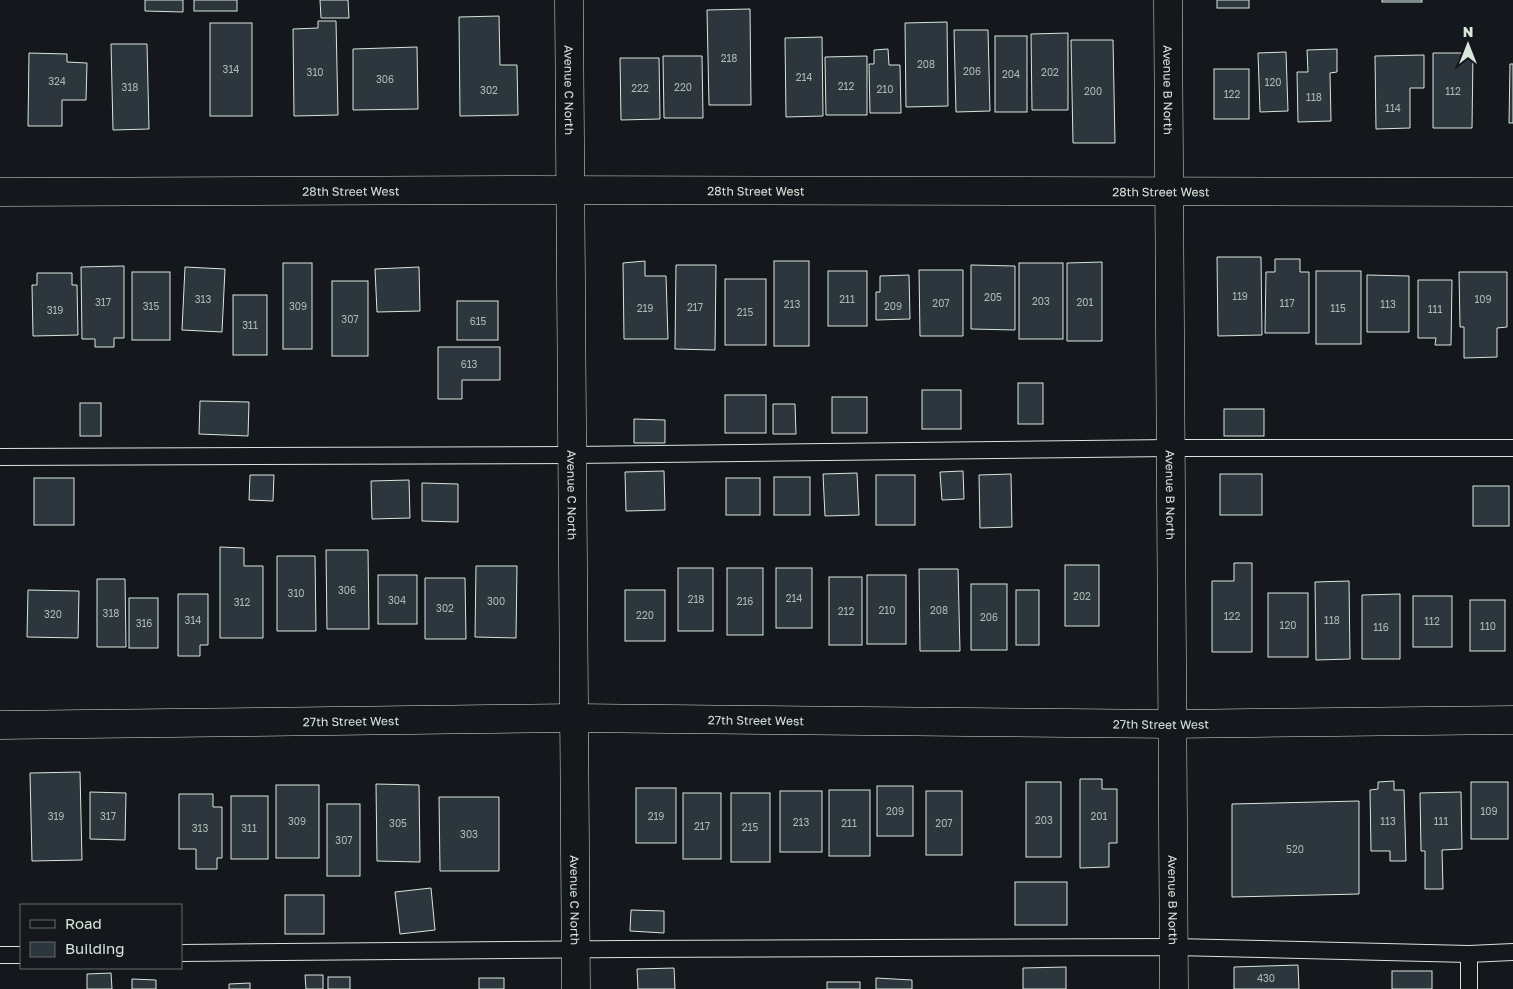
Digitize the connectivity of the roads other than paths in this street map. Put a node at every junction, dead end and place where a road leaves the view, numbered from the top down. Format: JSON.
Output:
{"nodes":[{"id":1,"x":569,"y":0,"type":"edge"},
{"id":2,"x":1168,"y":0,"type":"edge"},
{"id":3,"x":571,"y":190,"type":"junction"},
{"id":4,"x":0,"y":192,"type":"edge"},
{"id":5,"x":1170,"y":192,"type":"junction"},
{"id":6,"x":1513,"y":192,"type":"edge"},
{"id":7,"x":1170,"y":448,"type":"junction"},
{"id":8,"x":1513,"y":448,"type":"edge"},
{"id":9,"x":573,"y":455,"type":"junction"},
{"id":10,"x":0,"y":457,"type":"edge"},
{"id":11,"x":575,"y":718,"type":"junction"},
{"id":12,"x":1513,"y":720,"type":"edge"},
{"id":13,"x":1172,"y":724,"type":"junction"},
{"id":14,"x":0,"y":725,"type":"edge"},
{"id":15,"x":1174,"y":947,"type":"junction"},
{"id":16,"x":576,"y":950,"type":"junction"},
{"id":17,"x":1513,"y":952,"type":"edge"},
{"id":18,"x":182,"y":953,"type":"edge"},
{"id":19,"x":1469,"y":954,"type":"junction"},
{"id":20,"x":0,"y":955,"type":"edge"},
{"id":21,"x":20,"y":955,"type":"edge"},
{"id":22,"x":576,"y":989,"type":"edge"},
{"id":23,"x":1174,"y":989,"type":"edge"},
{"id":24,"x":1469,"y":989,"type":"edge"}],
"edges":[{"from":1,"to":3,"type":"street","name":"Avenue C North"},
{"from":2,"to":5,"type":"street","name":"Avenue B North"},
{"from":3,"to":4,"type":"street","name":"28th Street West"},
{"from":3,"to":5,"type":"street","name":"28th Street West"},
{"from":3,"to":9,"type":"street","name":"Avenue C North"},
{"from":5,"to":6,"type":"street","name":"28th Street West"},
{"from":5,"to":7,"type":"street","name":"Avenue B North"},
{"from":7,"to":8,"type":"lane"},
{"from":7,"to":9,"type":"lane"},
{"from":7,"to":13,"type":"street","name":"Avenue B North"},
{"from":9,"to":10,"type":"lane"},
{"from":9,"to":11,"type":"street","name":"Avenue C North"},
{"from":11,"to":13,"type":"street","name":"27th Street West"},
{"from":11,"to":14,"type":"street","name":"27th Street West"},
{"from":11,"to":16,"type":"street","name":"Avenue C North"},
{"from":12,"to":13,"type":"street","name":"27th Street West"},
{"from":13,"to":15,"type":"street","name":"Avenue B North"},
{"from":15,"to":16,"type":"lane"},
{"from":15,"to":19,"type":"lane"},
{"from":15,"to":23,"type":"street","name":"Avenue B North"},
{"from":16,"to":18,"type":"lane"},
{"from":16,"to":22,"type":"street","name":"Avenue C North"},
{"from":17,"to":19,"type":"lane"},
{"from":19,"to":24,"type":"lane"},
{"from":20,"to":21,"type":"lane"}]}
